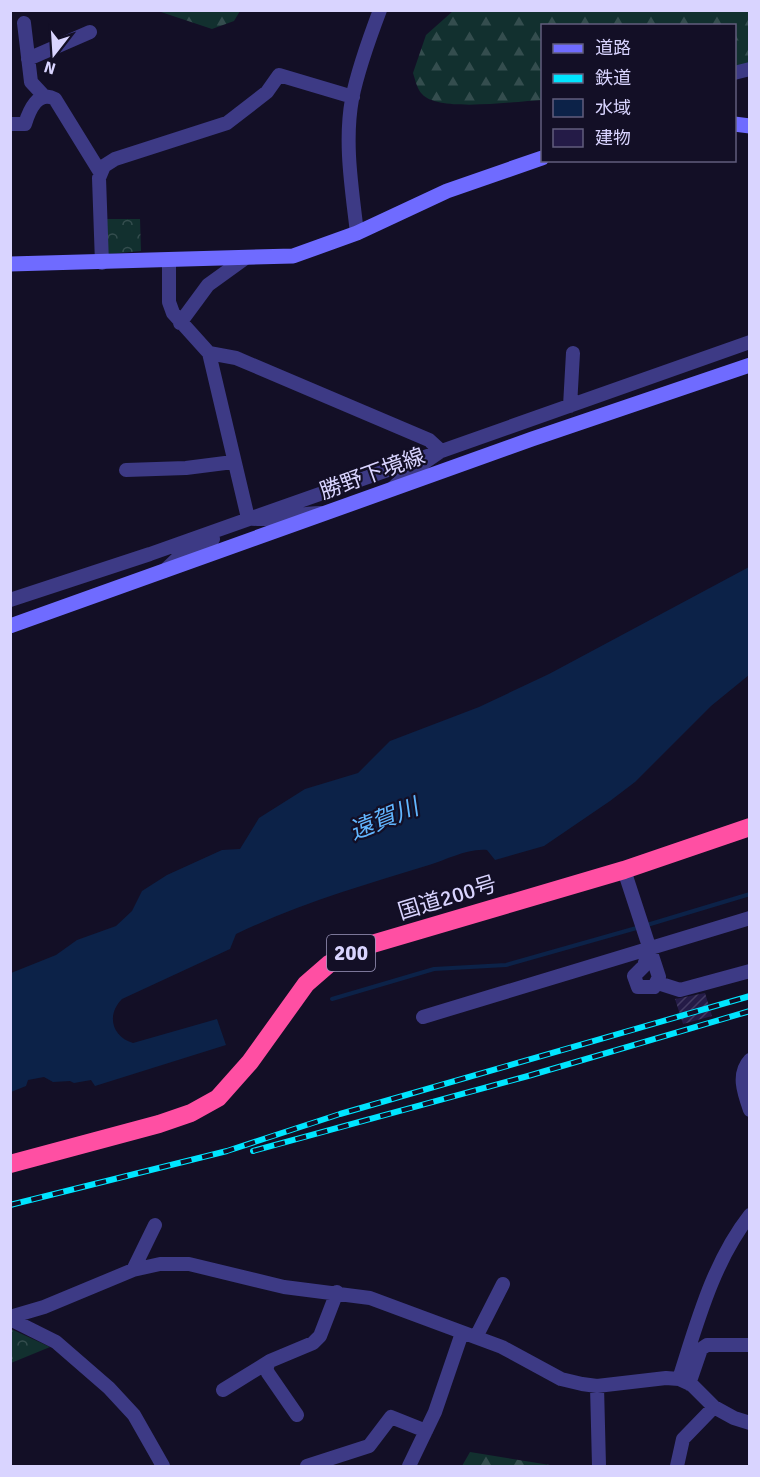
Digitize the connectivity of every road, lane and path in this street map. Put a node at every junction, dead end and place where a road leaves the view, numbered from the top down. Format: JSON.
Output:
{"nodes":[{"id":1,"x":380,"y":10,"type":"edge"},
{"id":2,"x":24,"y":23,"type":"dead end"},
{"id":3,"x":90,"y":32,"type":"dead end"},
{"id":4,"x":28,"y":59,"type":"junction"},
{"id":5,"x":44,"y":96,"type":"junction"},
{"id":6,"x":353,"y":98,"type":"junction"},
{"id":7,"x":10,"y":124,"type":"edge"},
{"id":8,"x":541,"y":160,"type":"edge"},
{"id":9,"x":100,"y":172,"type":"junction"},
{"id":10,"x":357,"y":233,"type":"junction"},
{"id":11,"x":244,"y":259,"type":"junction"},
{"id":12,"x":169,"y":260,"type":"junction"},
{"id":13,"x":102,"y":263,"type":"junction"},
{"id":14,"x":10,"y":264,"type":"edge"},
{"id":15,"x":180,"y":323,"type":"junction"},
{"id":16,"x":750,"y":342,"type":"edge"},
{"id":17,"x":208,"y":353,"type":"junction"},
{"id":18,"x":573,"y":353,"type":"dead end"},
{"id":19,"x":749,"y":365,"type":"edge"},
{"id":20,"x":601,"y":394,"type":"junction"},
{"id":21,"x":570,"y":406,"type":"junction"},
{"id":22,"x":532,"y":439,"type":"junction"},
{"id":23,"x":441,"y":451,"type":"junction"},
{"id":24,"x":233,"y":462,"type":"junction"},
{"id":25,"x":126,"y":470,"type":"dead end"},
{"id":26,"x":390,"y":491,"type":"junction"},
{"id":27,"x":329,"y":513,"type":"junction"},
{"id":28,"x":242,"y":520,"type":"junction"},
{"id":29,"x":164,"y":572,"type":"junction"},
{"id":30,"x":10,"y":600,"type":"edge"},
{"id":31,"x":10,"y":626,"type":"edge"},
{"id":32,"x":750,"y":827,"type":"edge"},
{"id":33,"x":624,"y":870,"type":"junction"},
{"id":34,"x":750,"y":918,"type":"edge"},
{"id":35,"x":649,"y":949,"type":"junction"},
{"id":36,"x":750,"y":971,"type":"edge"},
{"id":37,"x":658,"y":983,"type":"junction"},
{"id":38,"x":423,"y":1017,"type":"dead end"},
{"id":39,"x":750,"y":1060,"type":"edge"},
{"id":40,"x":750,"y":1110,"type":"edge"},
{"id":41,"x":10,"y":1164,"type":"edge"},
{"id":42,"x":750,"y":1215,"type":"edge"},
{"id":43,"x":155,"y":1226,"type":"dead end"},
{"id":44,"x":133,"y":1270,"type":"junction"},
{"id":45,"x":503,"y":1284,"type":"dead end"},
{"id":46,"x":337,"y":1292,"type":"junction"},
{"id":47,"x":10,"y":1318,"type":"edge"},
{"id":48,"x":462,"y":1333,"type":"junction"},
{"id":49,"x":476,"y":1337,"type":"junction"},
{"id":50,"x":750,"y":1345,"type":"edge"},
{"id":51,"x":270,"y":1361,"type":"junction"},
{"id":52,"x":684,"y":1381,"type":"junction"},
{"id":53,"x":597,"y":1386,"type":"junction"},
{"id":54,"x":223,"y":1390,"type":"dead end"},
{"id":55,"x":714,"y":1407,"type":"junction"},
{"id":56,"x":297,"y":1415,"type":"dead end"},
{"id":57,"x":750,"y":1423,"type":"edge"},
{"id":58,"x":426,"y":1431,"type":"junction"},
{"id":59,"x":163,"y":1467,"type":"edge"},
{"id":60,"x":308,"y":1467,"type":"edge"},
{"id":61,"x":409,"y":1467,"type":"edge"},
{"id":62,"x":599,"y":1467,"type":"edge"},
{"id":63,"x":677,"y":1467,"type":"edge"}],
"edges":[{"from":1,"to":6,"type":"street"},
{"from":2,"to":4,"type":"street"},
{"from":3,"to":4,"type":"street"},
{"from":4,"to":5,"type":"street"},
{"from":5,"to":7,"type":"street"},
{"from":5,"to":9,"type":"street"},
{"from":6,"to":9,"type":"street"},
{"from":6,"to":10,"type":"street"},
{"from":8,"to":10,"type":"main road"},
{"from":9,"to":13,"type":"street"},
{"from":10,"to":11,"type":"main road"},
{"from":11,"to":12,"type":"main road"},
{"from":11,"to":15,"type":"street"},
{"from":12,"to":13,"type":"main road"},
{"from":12,"to":15,"type":"street"},
{"from":13,"to":14,"type":"main road"},
{"from":15,"to":17,"type":"street"},
{"from":16,"to":20,"type":"street"},
{"from":17,"to":23,"type":"street"},
{"from":17,"to":24,"type":"street"},
{"from":18,"to":21,"type":"street"},
{"from":19,"to":22,"type":"main road","name":"勝野下境線"},
{"from":20,"to":21,"type":"street"},
{"from":20,"to":22,"type":"street"},
{"from":21,"to":23,"type":"street"},
{"from":22,"to":26,"type":"main road","name":"勝野下境線"},
{"from":23,"to":26,"type":"street"},
{"from":23,"to":28,"type":"street"},
{"from":24,"to":25,"type":"street"},
{"from":24,"to":28,"type":"street"},
{"from":26,"to":27,"type":"main road","name":"勝野下境線"},
{"from":27,"to":28,"type":"street"},
{"from":27,"to":29,"type":"main road","name":"勝野下境線"},
{"from":28,"to":29,"type":"street"},
{"from":28,"to":30,"type":"street"},
{"from":29,"to":31,"type":"main road","name":"勝野下境線"},
{"from":32,"to":33,"type":"highway","name":"国道200号","number":"200"},
{"from":33,"to":35,"type":"street"},
{"from":33,"to":41,"type":"highway","name":"国道200号","number":"200"},
{"from":34,"to":35,"type":"street"},
{"from":35,"to":37,"type":"street"},
{"from":35,"to":37,"type":"street"},
{"from":35,"to":38,"type":"street"},
{"from":36,"to":37,"type":"street"},
{"from":39,"to":40,"type":"street"},
{"from":42,"to":52,"type":"street"},
{"from":43,"to":44,"type":"street"},
{"from":44,"to":46,"type":"street"},
{"from":44,"to":47,"type":"street"},
{"from":45,"to":49,"type":"street"},
{"from":46,"to":48,"type":"street"},
{"from":46,"to":51,"type":"street"},
{"from":47,"to":59,"type":"street"},
{"from":48,"to":49,"type":"street"},
{"from":48,"to":58,"type":"street"},
{"from":49,"to":53,"type":"street"},
{"from":50,"to":52,"type":"street"},
{"from":51,"to":54,"type":"street"},
{"from":51,"to":56,"type":"street"},
{"from":52,"to":53,"type":"street"},
{"from":52,"to":55,"type":"street"},
{"from":53,"to":62,"type":"street"},
{"from":55,"to":57,"type":"street"},
{"from":55,"to":63,"type":"street"},
{"from":58,"to":60,"type":"street"},
{"from":58,"to":61,"type":"street"}]}
